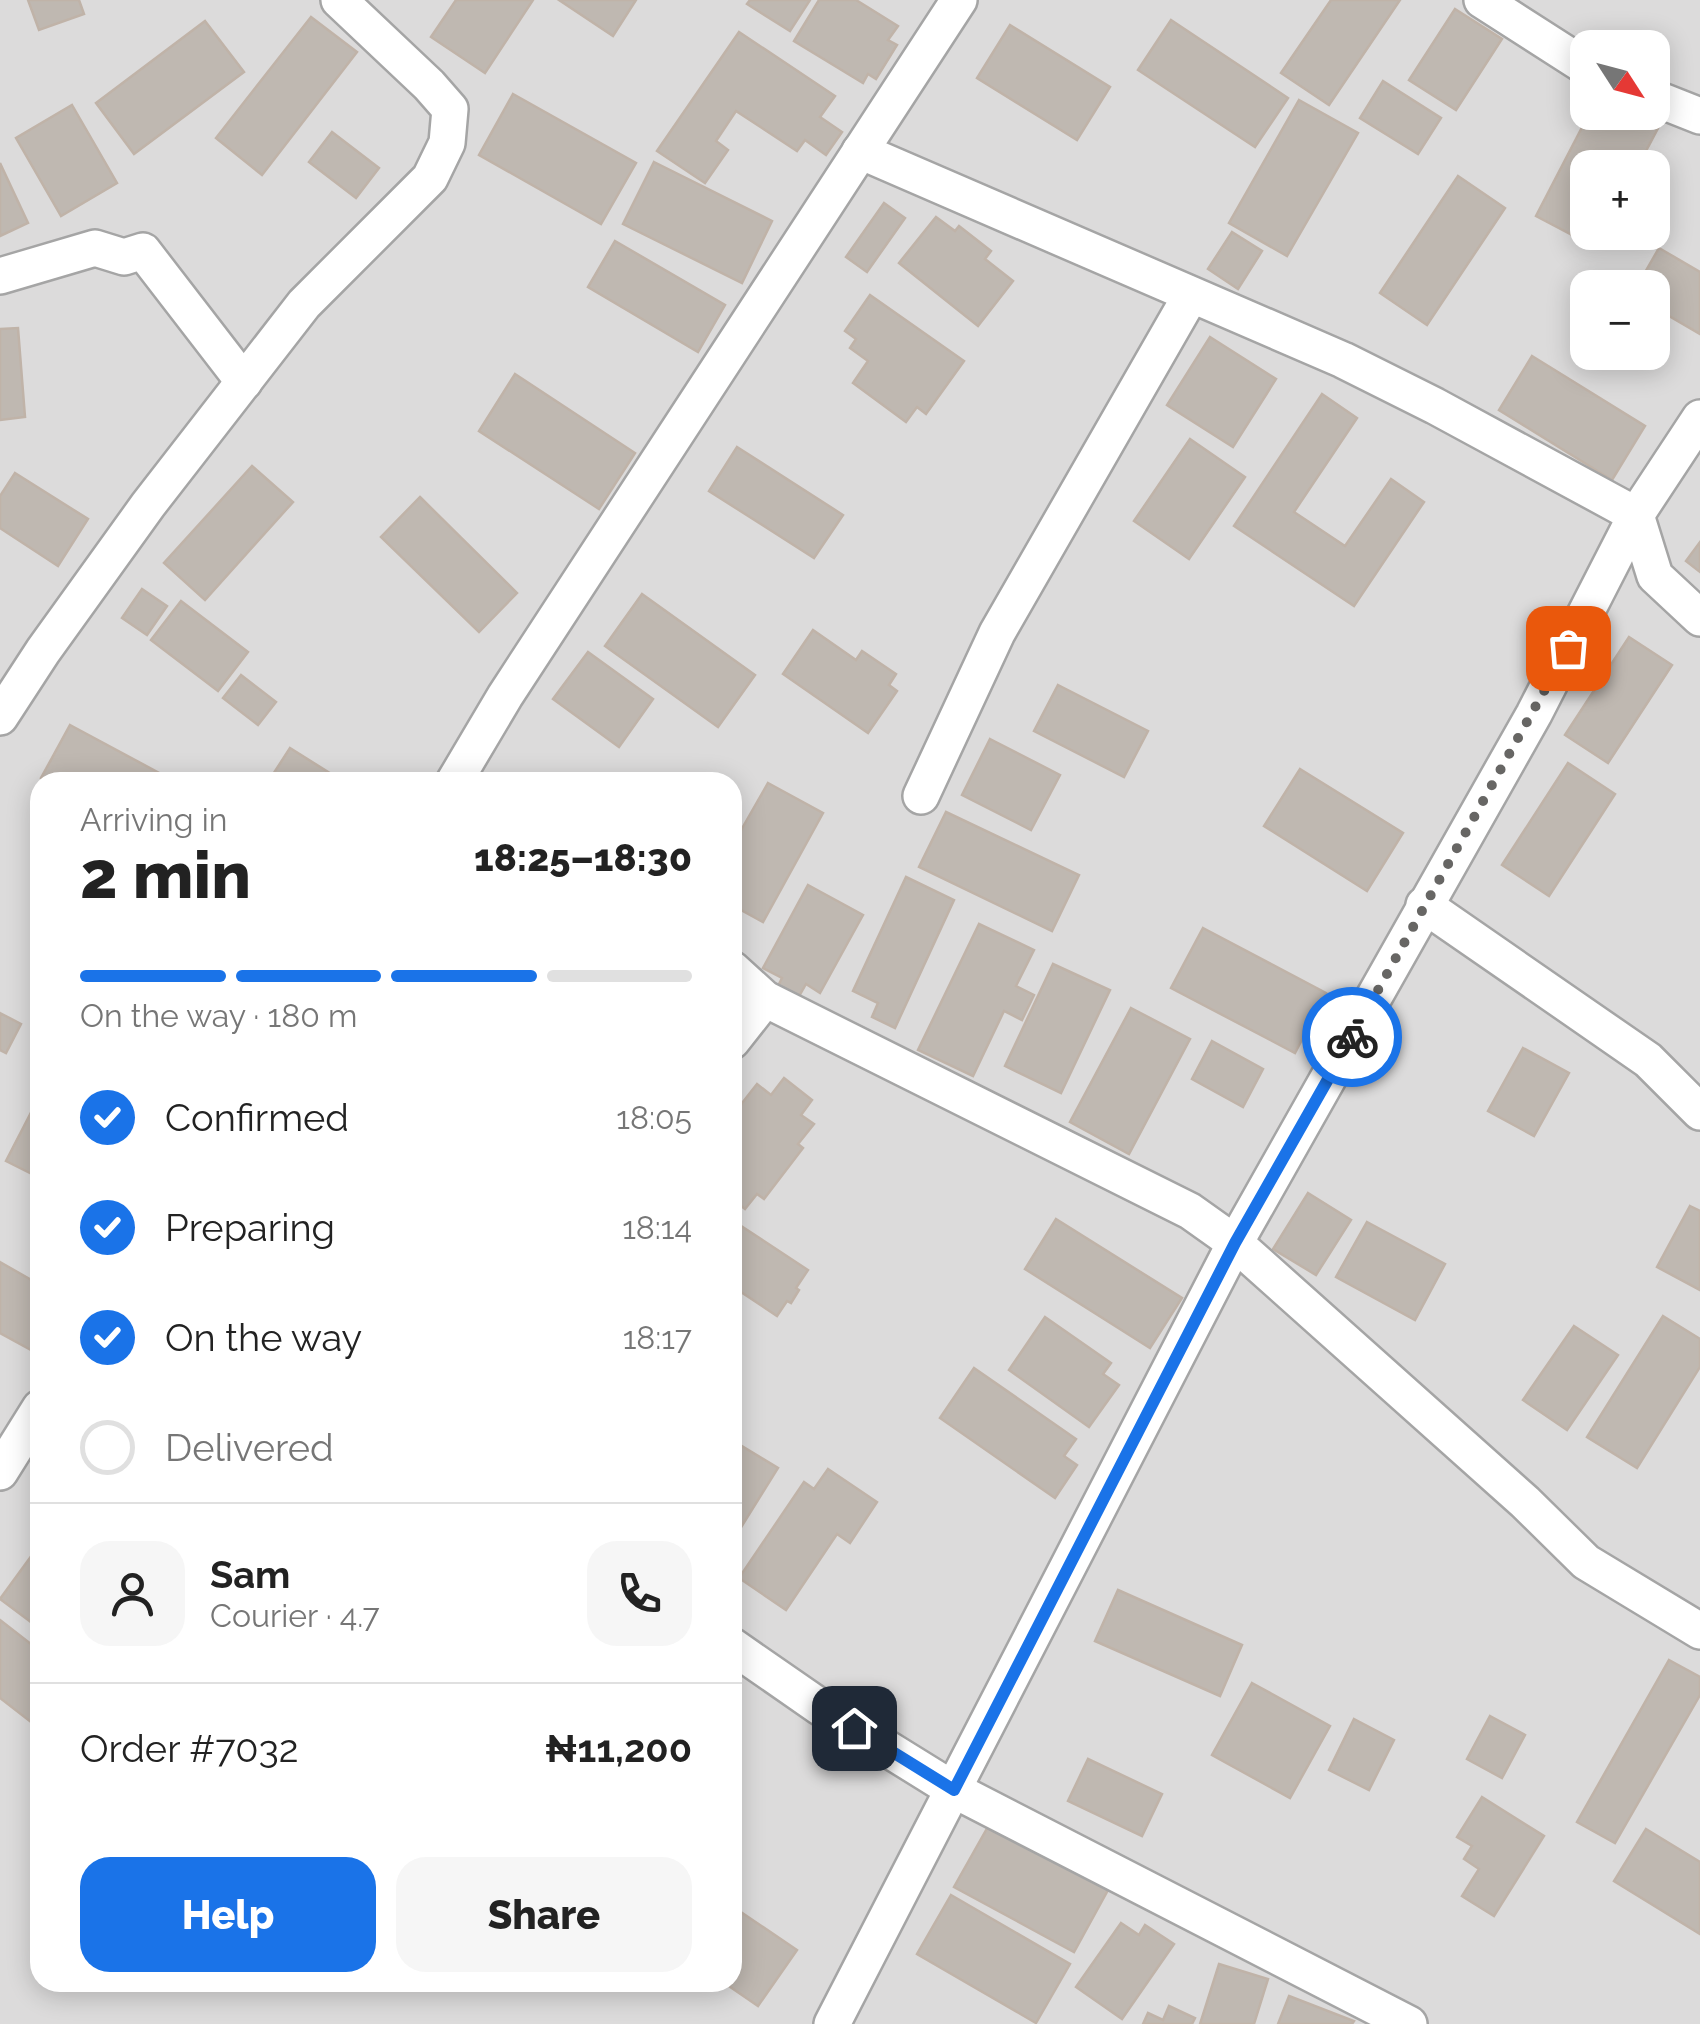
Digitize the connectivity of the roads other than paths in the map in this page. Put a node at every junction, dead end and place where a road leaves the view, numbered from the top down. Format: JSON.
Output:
{"nodes":[{"id":1,"x":339,"y":0,"type":"edge"},
{"id":2,"x":959,"y":0,"type":"edge"},
{"id":3,"x":1482,"y":0,"type":"edge"},
{"id":4,"x":1570,"y":56,"type":"edge"},
{"id":5,"x":1670,"y":104,"type":"edge"},
{"id":6,"x":1700,"y":116,"type":"edge"},
{"id":7,"x":860,"y":151,"type":"junction"},
{"id":8,"x":0,"y":276,"type":"edge"},
{"id":9,"x":1191,"y":295,"type":"junction"},
{"id":10,"x":244,"y":382,"type":"junction"},
{"id":11,"x":1700,"y":418,"type":"edge"},
{"id":12,"x":1636,"y":515,"type":"junction"},
{"id":13,"x":1700,"y":618,"type":"edge"},
{"id":14,"x":0,"y":717,"type":"edge"},
{"id":15,"x":472,"y":772,"type":"edge"},
{"id":16,"x":921,"y":796,"type":"dead end"},
{"id":17,"x":1424,"y":905,"type":"junction"},
{"id":18,"x":742,"y":978,"type":"edge"},
{"id":19,"x":765,"y":999,"type":"junction"},
{"id":20,"x":742,"y":1028,"type":"edge"},
{"id":21,"x":1700,"y":1112,"type":"edge"},
{"id":22,"x":1235,"y":1243,"type":"junction"},
{"id":23,"x":30,"y":1424,"type":"edge"},
{"id":24,"x":0,"y":1472,"type":"edge"},
{"id":25,"x":1700,"y":1631,"type":"edge"},
{"id":26,"x":742,"y":1653,"type":"edge"},
{"id":27,"x":954,"y":1790,"type":"junction"},
{"id":28,"x":832,"y":2024,"type":"edge"},
{"id":29,"x":1409,"y":2024,"type":"edge"}],
"edges":[{"from":1,"to":10,"type":"street"},
{"from":2,"to":7,"type":"street"},
{"from":3,"to":4,"type":"street"},
{"from":5,"to":6,"type":"street"},
{"from":7,"to":9,"type":"street"},
{"from":7,"to":15,"type":"street"},
{"from":8,"to":10,"type":"street"},
{"from":9,"to":12,"type":"street"},
{"from":9,"to":16,"type":"street"},
{"from":10,"to":14,"type":"street"},
{"from":11,"to":12,"type":"street"},
{"from":12,"to":13,"type":"street"},
{"from":12,"to":17,"type":"street"},
{"from":17,"to":21,"type":"street"},
{"from":17,"to":22,"type":"street"},
{"from":18,"to":19,"type":"street"},
{"from":19,"to":20,"type":"street"},
{"from":19,"to":22,"type":"street"},
{"from":22,"to":25,"type":"street"},
{"from":22,"to":27,"type":"street"},
{"from":23,"to":24,"type":"street"},
{"from":26,"to":27,"type":"street"},
{"from":27,"to":28,"type":"street"},
{"from":27,"to":29,"type":"street"}]}
